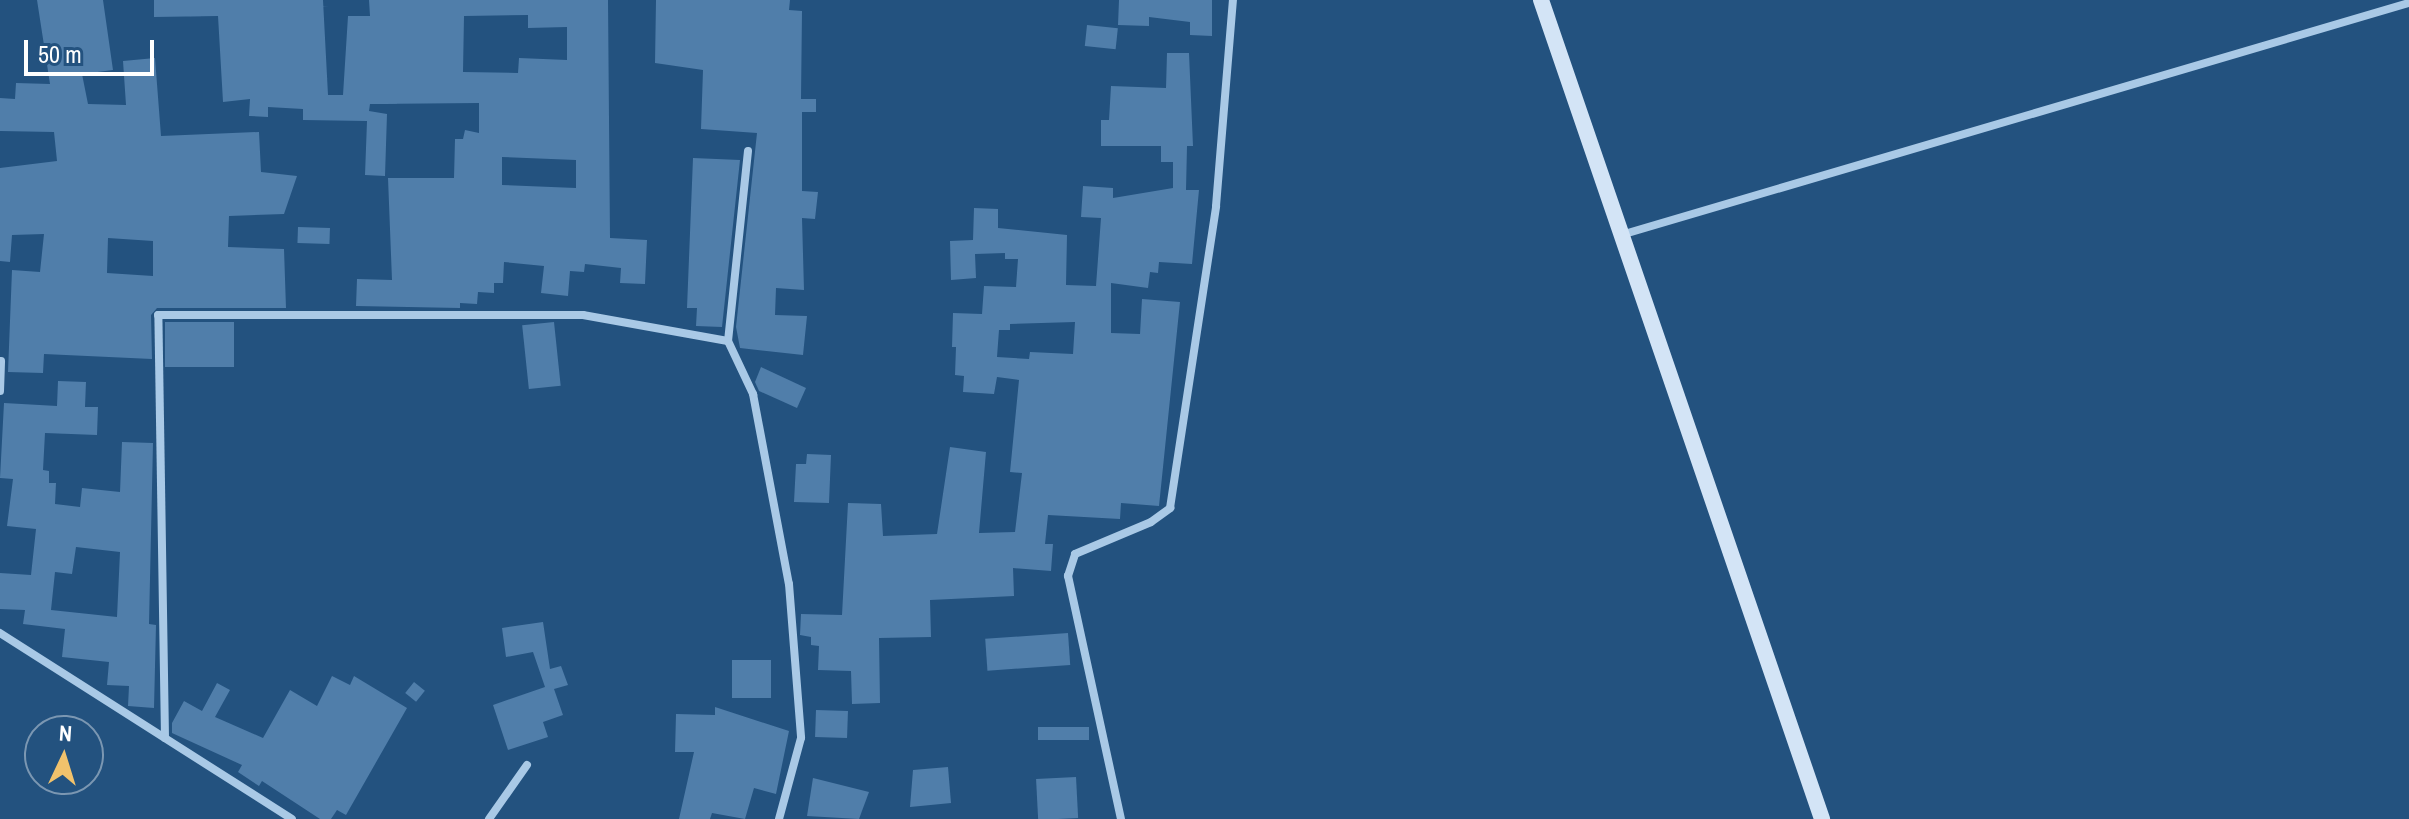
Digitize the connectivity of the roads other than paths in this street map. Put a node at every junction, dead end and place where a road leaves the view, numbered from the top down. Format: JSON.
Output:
{"nodes":[{"id":1,"x":1233,"y":0,"type":"edge"},
{"id":2,"x":1541,"y":0,"type":"edge"},
{"id":3,"x":2409,"y":3,"type":"edge"},
{"id":4,"x":748,"y":151,"type":"dead end"},
{"id":5,"x":1621,"y":235,"type":"junction"},
{"id":6,"x":728,"y":341,"type":"junction"},
{"id":7,"x":1,"y":361,"type":"edge"},
{"id":8,"x":0,"y":391,"type":"edge"},
{"id":9,"x":0,"y":633,"type":"edge"},
{"id":10,"x":165,"y":738,"type":"junction"},
{"id":11,"x":527,"y":765,"type":"dead end"},
{"id":12,"x":292,"y":819,"type":"edge"},
{"id":13,"x":489,"y":819,"type":"edge"},
{"id":14,"x":779,"y":819,"type":"edge"},
{"id":15,"x":1121,"y":819,"type":"edge"},
{"id":16,"x":1822,"y":819,"type":"edge"}],
"edges":[{"from":1,"to":15,"type":"street"},
{"from":2,"to":5,"type":"main road"},
{"from":3,"to":5,"type":"street"},
{"from":4,"to":6,"type":"street"},
{"from":5,"to":16,"type":"main road"},
{"from":6,"to":10,"type":"street"},
{"from":6,"to":14,"type":"street"},
{"from":7,"to":8,"type":"street"},
{"from":9,"to":10,"type":"street"},
{"from":10,"to":12,"type":"street"},
{"from":11,"to":13,"type":"street"}]}
